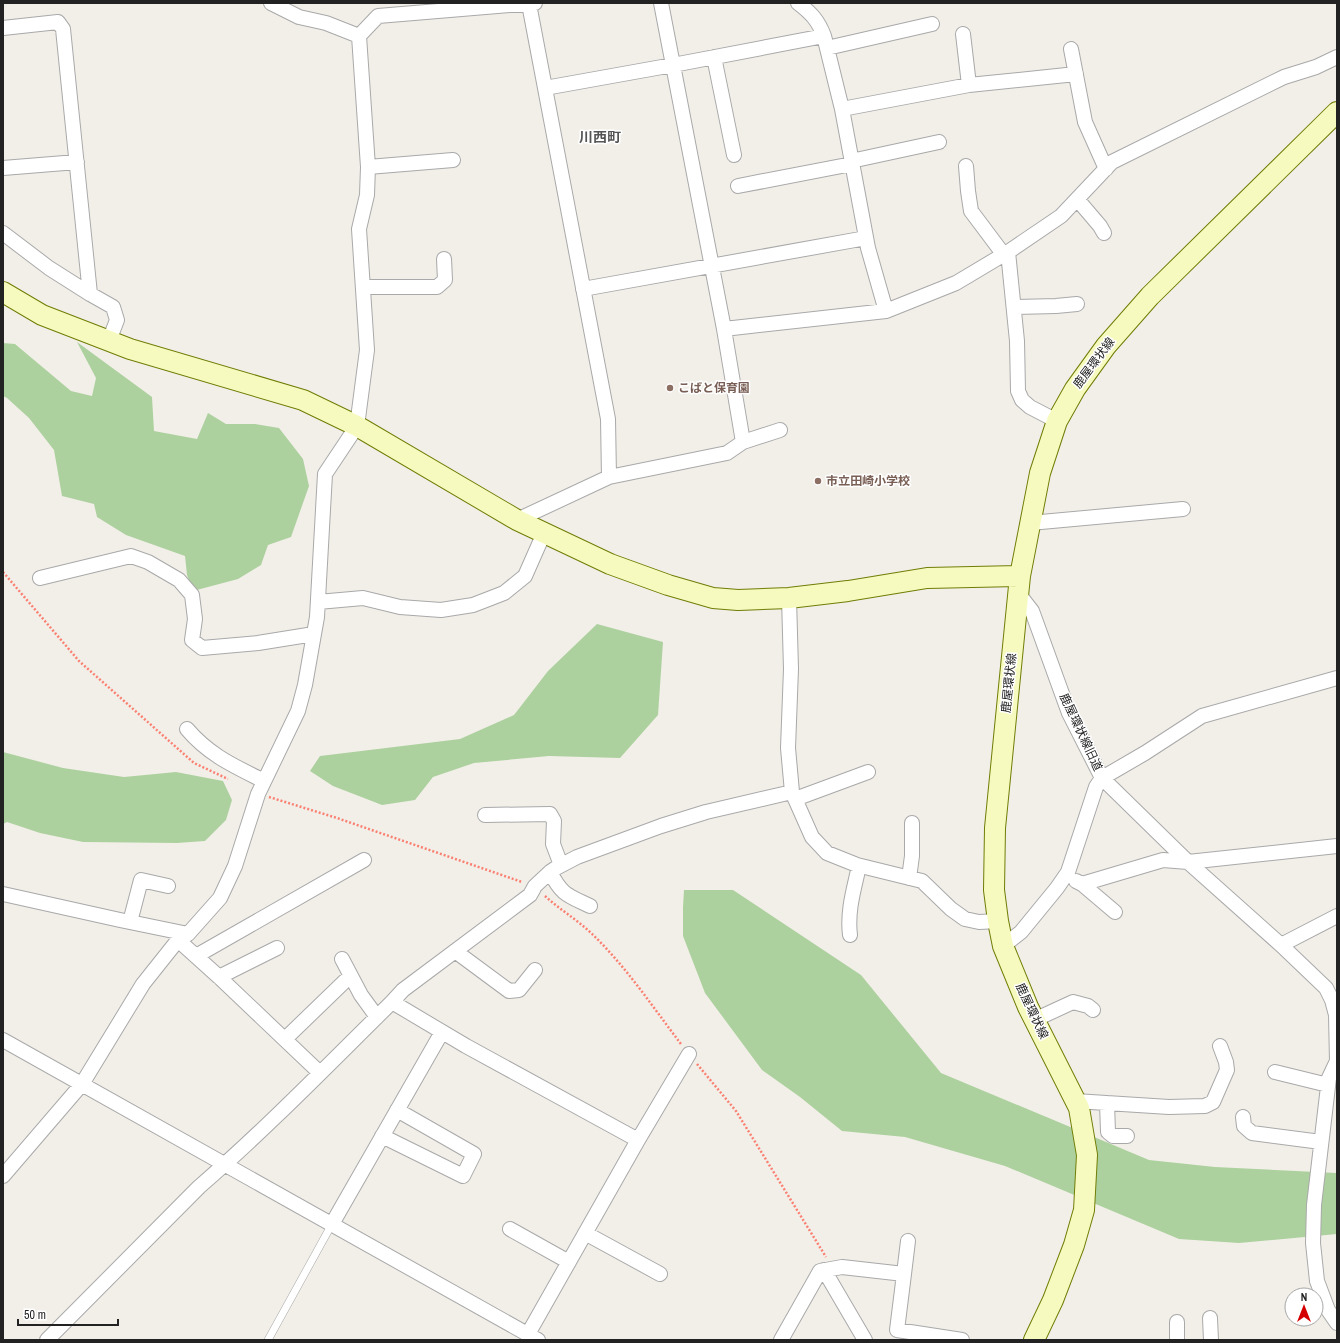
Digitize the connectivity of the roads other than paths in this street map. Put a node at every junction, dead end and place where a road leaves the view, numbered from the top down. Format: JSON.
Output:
{"nodes":[{"id":1,"x":271,"y":3,"type":"edge"},
{"id":2,"x":532,"y":3,"type":"edge"},
{"id":3,"x":661,"y":3,"type":"edge"},
{"id":4,"x":798,"y":3,"type":"edge"},
{"id":5,"x":932,"y":24,"type":"dead end"},
{"id":6,"x":3,"y":28,"type":"edge"},
{"id":7,"x":962,"y":34,"type":"dead end"},
{"id":8,"x":359,"y":36,"type":"junction"},
{"id":9,"x":825,"y":42,"type":"junction"},
{"id":10,"x":1071,"y":49,"type":"dead end"},
{"id":11,"x":714,"y":57,"type":"junction"},
{"id":12,"x":1337,"y":57,"type":"edge"},
{"id":13,"x":673,"y":66,"type":"junction"},
{"id":14,"x":1076,"y":74,"type":"junction"},
{"id":15,"x":969,"y":85,"type":"junction"},
{"id":16,"x":545,"y":88,"type":"junction"},
{"id":17,"x":842,"y":108,"type":"junction"},
{"id":18,"x":1337,"y":112,"type":"edge"},
{"id":19,"x":932,"y":140,"type":"dead end"},
{"id":20,"x":734,"y":155,"type":"dead end"},
{"id":21,"x":453,"y":160,"type":"dead end"},
{"id":22,"x":77,"y":162,"type":"junction"},
{"id":23,"x":852,"y":162,"type":"junction"},
{"id":24,"x":966,"y":166,"type":"dead end"},
{"id":25,"x":368,"y":167,"type":"junction"},
{"id":26,"x":3,"y":168,"type":"edge"},
{"id":27,"x":1106,"y":169,"type":"junction"},
{"id":28,"x":738,"y":186,"type":"dead end"},
{"id":29,"x":1077,"y":199,"type":"junction"},
{"id":30,"x":3,"y":233,"type":"edge"},
{"id":31,"x":1104,"y":233,"type":"dead end"},
{"id":32,"x":866,"y":238,"type":"junction"},
{"id":33,"x":1006,"y":253,"type":"junction"},
{"id":34,"x":444,"y":259,"type":"dead end"},
{"id":35,"x":711,"y":266,"type":"junction"},
{"id":36,"x":363,"y":288,"type":"junction"},
{"id":37,"x":583,"y":289,"type":"junction"},
{"id":38,"x":3,"y":292,"type":"edge"},
{"id":39,"x":90,"y":294,"type":"junction"},
{"id":40,"x":1077,"y":304,"type":"dead end"},
{"id":41,"x":1014,"y":307,"type":"junction"},
{"id":42,"x":886,"y":311,"type":"junction"},
{"id":43,"x":724,"y":329,"type":"junction"},
{"id":44,"x":109,"y":341,"type":"junction"},
{"id":45,"x":1057,"y":421,"type":"junction"},
{"id":46,"x":357,"y":426,"type":"junction"},
{"id":47,"x":780,"y":430,"type":"dead end"},
{"id":48,"x":743,"y":442,"type":"junction"},
{"id":49,"x":609,"y":477,"type":"junction"},
{"id":50,"x":1183,"y":509,"type":"dead end"},
{"id":51,"x":517,"y":520,"type":"junction"},
{"id":52,"x":1030,"y":523,"type":"junction"},
{"id":53,"x":544,"y":533,"type":"junction"},
{"id":54,"x":40,"y":578,"type":"dead end"},
{"id":55,"x":1019,"y":584,"type":"junction"},
{"id":56,"x":789,"y":598,"type":"junction"},
{"id":57,"x":318,"y":602,"type":"junction"},
{"id":58,"x":314,"y":634,"type":"junction"},
{"id":59,"x":1337,"y":678,"type":"edge"},
{"id":60,"x":187,"y":729,"type":"dead end"},
{"id":61,"x":868,"y":772,"type":"dead end"},
{"id":62,"x":1102,"y":778,"type":"junction"},
{"id":63,"x":261,"y":788,"type":"junction"},
{"id":64,"x":793,"y":795,"type":"junction"},
{"id":65,"x":485,"y":815,"type":"dead end"},
{"id":66,"x":912,"y":823,"type":"dead end"},
{"id":67,"x":1337,"y":846,"type":"edge"},
{"id":68,"x":364,"y":860,"type":"dead end"},
{"id":69,"x":1188,"y":862,"type":"junction"},
{"id":70,"x":859,"y":866,"type":"junction"},
{"id":71,"x":556,"y":869,"type":"junction"},
{"id":72,"x":1065,"y":876,"type":"junction"},
{"id":73,"x":909,"y":878,"type":"junction"},
{"id":74,"x":1082,"y":884,"type":"junction"},
{"id":75,"x":168,"y":886,"type":"dead end"},
{"id":76,"x":3,"y":894,"type":"edge"},
{"id":77,"x":590,"y":906,"type":"dead end"},
{"id":78,"x":1115,"y":912,"type":"dead end"},
{"id":79,"x":1337,"y":916,"type":"edge"},
{"id":80,"x":998,"y":921,"type":"junction"},
{"id":81,"x":130,"y":922,"type":"junction"},
{"id":82,"x":850,"y":935,"type":"dead end"},
{"id":83,"x":183,"y":937,"type":"junction"},
{"id":84,"x":1281,"y":945,"type":"junction"},
{"id":85,"x":1003,"y":946,"type":"junction"},
{"id":86,"x":277,"y":948,"type":"dead end"},
{"id":87,"x":455,"y":950,"type":"junction"},
{"id":88,"x":196,"y":956,"type":"junction"},
{"id":89,"x":342,"y":959,"type":"dead end"},
{"id":90,"x":535,"y":970,"type":"dead end"},
{"id":91,"x":219,"y":977,"type":"junction"},
{"id":92,"x":345,"y":981,"type":"dead end"},
{"id":93,"x":392,"y":1002,"type":"junction"},
{"id":94,"x":1093,"y":1010,"type":"dead end"},
{"id":95,"x":377,"y":1017,"type":"junction"},
{"id":96,"x":1034,"y":1020,"type":"junction"},
{"id":97,"x":442,"y":1032,"type":"junction"},
{"id":98,"x":3,"y":1040,"type":"edge"},
{"id":99,"x":285,"y":1040,"type":"junction"},
{"id":100,"x":1220,"y":1046,"type":"dead end"},
{"id":101,"x":688,"y":1054,"type":"road end"},
{"id":102,"x":1337,"y":1061,"type":"edge"},
{"id":103,"x":320,"y":1072,"type":"junction"},
{"id":104,"x":1275,"y":1072,"type":"dead end"},
{"id":105,"x":82,"y":1084,"type":"junction"},
{"id":106,"x":1328,"y":1085,"type":"junction"},
{"id":107,"x":1075,"y":1101,"type":"junction"},
{"id":108,"x":1107,"y":1103,"type":"junction"},
{"id":109,"x":397,"y":1110,"type":"junction"},
{"id":110,"x":1243,"y":1117,"type":"dead end"},
{"id":111,"x":382,"y":1136,"type":"junction"},
{"id":112,"x":1127,"y":1136,"type":"dead end"},
{"id":113,"x":638,"y":1140,"type":"junction"},
{"id":114,"x":1321,"y":1142,"type":"junction"},
{"id":115,"x":225,"y":1164,"type":"junction"},
{"id":116,"x":3,"y":1176,"type":"edge"},
{"id":117,"x":332,"y":1224,"type":"junction"},
{"id":118,"x":510,"y":1229,"type":"dead end"},
{"id":119,"x":585,"y":1233,"type":"junction"},
{"id":120,"x":908,"y":1241,"type":"dead end"},
{"id":121,"x":569,"y":1262,"type":"junction"},
{"id":122,"x":829,"y":1270,"type":"junction"},
{"id":123,"x":660,"y":1274,"type":"dead end"},
{"id":124,"x":904,"y":1274,"type":"junction"},
{"id":125,"x":1210,"y":1318,"type":"dead end"},
{"id":126,"x":1177,"y":1322,"type":"dead end"},
{"id":127,"x":1337,"y":1322,"type":"edge"},
{"id":128,"x":533,"y":1337,"type":"edge"},
{"id":129,"x":47,"y":1340,"type":"edge"},
{"id":130,"x":268,"y":1340,"type":"edge"},
{"id":131,"x":781,"y":1340,"type":"edge"},
{"id":132,"x":865,"y":1340,"type":"edge"},
{"id":133,"x":962,"y":1340,"type":"edge"},
{"id":134,"x":1034,"y":1340,"type":"edge"},
{"id":135,"x":1177,"y":1340,"type":"edge"},
{"id":136,"x":1211,"y":1340,"type":"edge"}],
"edges":[{"from":1,"to":8,"type":"street"},
{"from":2,"to":8,"type":"street"},
{"from":2,"to":16,"type":"street"},
{"from":3,"to":13,"type":"street"},
{"from":4,"to":9,"type":"street"},
{"from":5,"to":9,"type":"street"},
{"from":6,"to":22,"type":"street"},
{"from":7,"to":15,"type":"street"},
{"from":8,"to":25,"type":"street"},
{"from":9,"to":11,"type":"street"},
{"from":9,"to":17,"type":"street"},
{"from":10,"to":14,"type":"street"},
{"from":11,"to":13,"type":"street"},
{"from":11,"to":20,"type":"street"},
{"from":12,"to":27,"type":"street"},
{"from":13,"to":16,"type":"street"},
{"from":13,"to":35,"type":"street"},
{"from":14,"to":15,"type":"street"},
{"from":14,"to":27,"type":"street"},
{"from":15,"to":17,"type":"street"},
{"from":16,"to":37,"type":"street"},
{"from":17,"to":23,"type":"street"},
{"from":18,"to":45,"type":"main road","name":"鹿屋環状線"},
{"from":19,"to":23,"type":"street"},
{"from":21,"to":25,"type":"street"},
{"from":22,"to":26,"type":"street"},
{"from":22,"to":39,"type":"street"},
{"from":23,"to":28,"type":"street"},
{"from":23,"to":32,"type":"street"},
{"from":24,"to":33,"type":"street"},
{"from":25,"to":36,"type":"street"},
{"from":27,"to":29,"type":"street"},
{"from":29,"to":31,"type":"street"},
{"from":29,"to":33,"type":"street"},
{"from":30,"to":39,"type":"street"},
{"from":32,"to":35,"type":"street"},
{"from":32,"to":42,"type":"street"},
{"from":33,"to":41,"type":"street"},
{"from":33,"to":42,"type":"street"},
{"from":34,"to":36,"type":"street"},
{"from":35,"to":37,"type":"street"},
{"from":35,"to":43,"type":"street"},
{"from":36,"to":46,"type":"street"},
{"from":37,"to":49,"type":"street"},
{"from":38,"to":44,"type":"main road"},
{"from":39,"to":44,"type":"street"},
{"from":40,"to":41,"type":"street"},
{"from":41,"to":45,"type":"street"},
{"from":42,"to":43,"type":"street"},
{"from":43,"to":48,"type":"street"},
{"from":44,"to":46,"type":"main road"},
{"from":45,"to":52,"type":"main road","name":"鹿屋環状線"},
{"from":46,"to":51,"type":"main road"},
{"from":46,"to":57,"type":"street"},
{"from":47,"to":48,"type":"street"},
{"from":48,"to":49,"type":"street"},
{"from":49,"to":51,"type":"street"},
{"from":50,"to":52,"type":"street"},
{"from":51,"to":53,"type":"main road"},
{"from":52,"to":55,"type":"main road","name":"鹿屋環状線"},
{"from":53,"to":56,"type":"main road"},
{"from":53,"to":57,"type":"street"},
{"from":54,"to":58,"type":"street"},
{"from":55,"to":56,"type":"main road"},
{"from":55,"to":62,"type":"street","name":"鹿屋環状線旧道"},
{"from":55,"to":80,"type":"main road","name":"鹿屋環状線"},
{"from":56,"to":64,"type":"street"},
{"from":57,"to":58,"type":"street"},
{"from":58,"to":63,"type":"street"},
{"from":59,"to":62,"type":"street"},
{"from":60,"to":63,"type":"street"},
{"from":61,"to":64,"type":"street"},
{"from":62,"to":69,"type":"street"},
{"from":62,"to":72,"type":"street","name":"鹿屋環状線旧道"},
{"from":63,"to":83,"type":"street"},
{"from":64,"to":70,"type":"street"},
{"from":64,"to":71,"type":"street"},
{"from":65,"to":71,"type":"street"},
{"from":66,"to":73,"type":"street"},
{"from":67,"to":69,"type":"street"},
{"from":68,"to":88,"type":"street"},
{"from":69,"to":74,"type":"street"},
{"from":69,"to":84,"type":"street"},
{"from":70,"to":73,"type":"street"},
{"from":70,"to":82,"type":"street"},
{"from":71,"to":77,"type":"street"},
{"from":71,"to":87,"type":"street"},
{"from":72,"to":74,"type":"street"},
{"from":72,"to":85,"type":"street","name":"鹿屋環状線旧道"},
{"from":73,"to":80,"type":"street"},
{"from":74,"to":78,"type":"street"},
{"from":75,"to":81,"type":"street"},
{"from":76,"to":81,"type":"street"},
{"from":79,"to":84,"type":"street"},
{"from":80,"to":85,"type":"main road","name":"鹿屋環状線"},
{"from":81,"to":83,"type":"street"},
{"from":83,"to":88,"type":"street"},
{"from":83,"to":105,"type":"street"},
{"from":84,"to":102,"type":"street"},
{"from":85,"to":96,"type":"main road","name":"鹿屋環状線"},
{"from":86,"to":91,"type":"street"},
{"from":87,"to":90,"type":"street"},
{"from":87,"to":93,"type":"street"},
{"from":88,"to":91,"type":"street"},
{"from":89,"to":95,"type":"street"},
{"from":91,"to":99,"type":"street"},
{"from":92,"to":99,"type":"street"},
{"from":93,"to":95,"type":"street"},
{"from":93,"to":97,"type":"street"},
{"from":94,"to":96,"type":"street"},
{"from":95,"to":103,"type":"street"},
{"from":96,"to":107,"type":"main road","name":"鹿屋環状線"},
{"from":97,"to":109,"type":"street"},
{"from":97,"to":113,"type":"street"},
{"from":98,"to":105,"type":"street"},
{"from":99,"to":103,"type":"street"},
{"from":100,"to":108,"type":"street"},
{"from":101,"to":113,"type":"street"},
{"from":102,"to":106,"type":"street"},
{"from":103,"to":115,"type":"street"},
{"from":104,"to":106,"type":"street"},
{"from":105,"to":115,"type":"street"},
{"from":105,"to":116,"type":"street"},
{"from":106,"to":114,"type":"street"},
{"from":107,"to":108,"type":"street"},
{"from":107,"to":134,"type":"main road","name":"鹿屋環状線"},
{"from":108,"to":112,"type":"street"},
{"from":109,"to":111,"type":"street"},
{"from":109,"to":111,"type":"street"},
{"from":110,"to":114,"type":"street"},
{"from":111,"to":117,"type":"street"},
{"from":113,"to":119,"type":"street"},
{"from":114,"to":127,"type":"street"},
{"from":115,"to":117,"type":"street"},
{"from":115,"to":129,"type":"street"},
{"from":117,"to":128,"type":"street"},
{"from":117,"to":130,"type":"lane"},
{"from":118,"to":121,"type":"street"},
{"from":119,"to":121,"type":"street"},
{"from":119,"to":123,"type":"street"},
{"from":120,"to":124,"type":"street"},
{"from":121,"to":128,"type":"street"},
{"from":122,"to":124,"type":"street"},
{"from":122,"to":131,"type":"street"},
{"from":122,"to":132,"type":"street"},
{"from":124,"to":133,"type":"street"},
{"from":125,"to":136,"type":"street"},
{"from":126,"to":135,"type":"street"}]}
